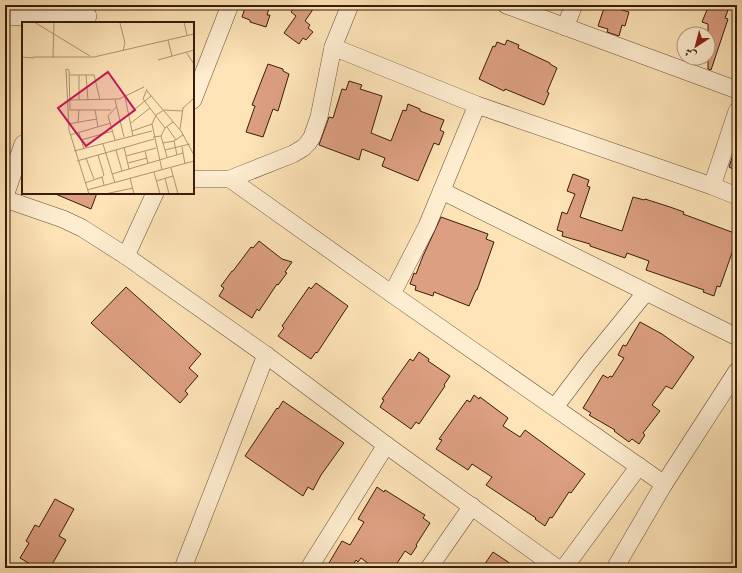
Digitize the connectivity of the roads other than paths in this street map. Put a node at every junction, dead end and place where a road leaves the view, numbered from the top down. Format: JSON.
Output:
{"nodes":[{"id":1,"x":230,"y":5,"type":"edge"},
{"id":2,"x":350,"y":5,"type":"edge"},
{"id":3,"x":506,"y":5,"type":"edge"},
{"id":4,"x":574,"y":5,"type":"edge"},
{"id":5,"x":88,"y":15,"type":"edge"},
{"id":6,"x":5,"y":17,"type":"edge"},
{"id":7,"x":565,"y":27,"type":"junction"},
{"id":8,"x":333,"y":47,"type":"junction"},
{"id":9,"x":737,"y":90,"type":"edge"},
{"id":10,"x":194,"y":97,"type":"edge"},
{"id":11,"x":477,"y":105,"type":"junction"},
{"id":12,"x":737,"y":111,"type":"edge"},
{"id":13,"x":22,"y":147,"type":"edge"},
{"id":14,"x":194,"y":179,"type":"edge"},
{"id":15,"x":230,"y":179,"type":"junction"},
{"id":16,"x":712,"y":186,"type":"junction"},
{"id":17,"x":442,"y":191,"type":"junction"},
{"id":18,"x":155,"y":194,"type":"edge"},
{"id":19,"x":5,"y":196,"type":"edge"},
{"id":20,"x":737,"y":196,"type":"edge"},
{"id":21,"x":5,"y":199,"type":"edge"},
{"id":22,"x":126,"y":256,"type":"junction"},
{"id":23,"x":646,"y":292,"type":"junction"},
{"id":24,"x":392,"y":294,"type":"junction"},
{"id":25,"x":737,"y":337,"type":"edge"},
{"id":26,"x":266,"y":355,"type":"junction"},
{"id":27,"x":737,"y":371,"type":"edge"},
{"id":28,"x":555,"y":407,"type":"junction"},
{"id":29,"x":386,"y":445,"type":"junction"},
{"id":30,"x":639,"y":466,"type":"junction"},
{"id":31,"x":664,"y":484,"type":"junction"},
{"id":32,"x":472,"y":506,"type":"junction"},
{"id":33,"x":618,"y":563,"type":"edge"},
{"id":34,"x":183,"y":568,"type":"edge"},
{"id":35,"x":309,"y":568,"type":"edge"},
{"id":36,"x":429,"y":568,"type":"edge"},
{"id":37,"x":558,"y":568,"type":"edge"},
{"id":38,"x":564,"y":568,"type":"edge"},
{"id":39,"x":602,"y":568,"type":"edge"}],
"edges":[{"from":1,"to":10,"type":"street"},
{"from":2,"to":8,"type":"street"},
{"from":3,"to":7,"type":"street"},
{"from":4,"to":7,"type":"street"},
{"from":5,"to":6,"type":"street"},
{"from":7,"to":9,"type":"street"},
{"from":8,"to":11,"type":"street"},
{"from":8,"to":15,"type":"street"},
{"from":11,"to":16,"type":"street"},
{"from":11,"to":17,"type":"street"},
{"from":12,"to":16,"type":"street"},
{"from":13,"to":19,"type":"street"},
{"from":14,"to":15,"type":"street"},
{"from":15,"to":24,"type":"street"},
{"from":16,"to":20,"type":"street"},
{"from":17,"to":23,"type":"street"},
{"from":17,"to":24,"type":"street"},
{"from":18,"to":22,"type":"street"},
{"from":21,"to":22,"type":"street"},
{"from":22,"to":26,"type":"street"},
{"from":23,"to":25,"type":"street"},
{"from":23,"to":28,"type":"street"},
{"from":24,"to":28,"type":"street"},
{"from":26,"to":29,"type":"street"},
{"from":26,"to":34,"type":"street"},
{"from":27,"to":31,"type":"street"},
{"from":28,"to":30,"type":"street"},
{"from":29,"to":32,"type":"street"},
{"from":29,"to":35,"type":"street"},
{"from":30,"to":31,"type":"street"},
{"from":30,"to":38,"type":"street"},
{"from":31,"to":33,"type":"street"},
{"from":32,"to":36,"type":"street"},
{"from":32,"to":37,"type":"street"},
{"from":33,"to":39,"type":"street"}]}
